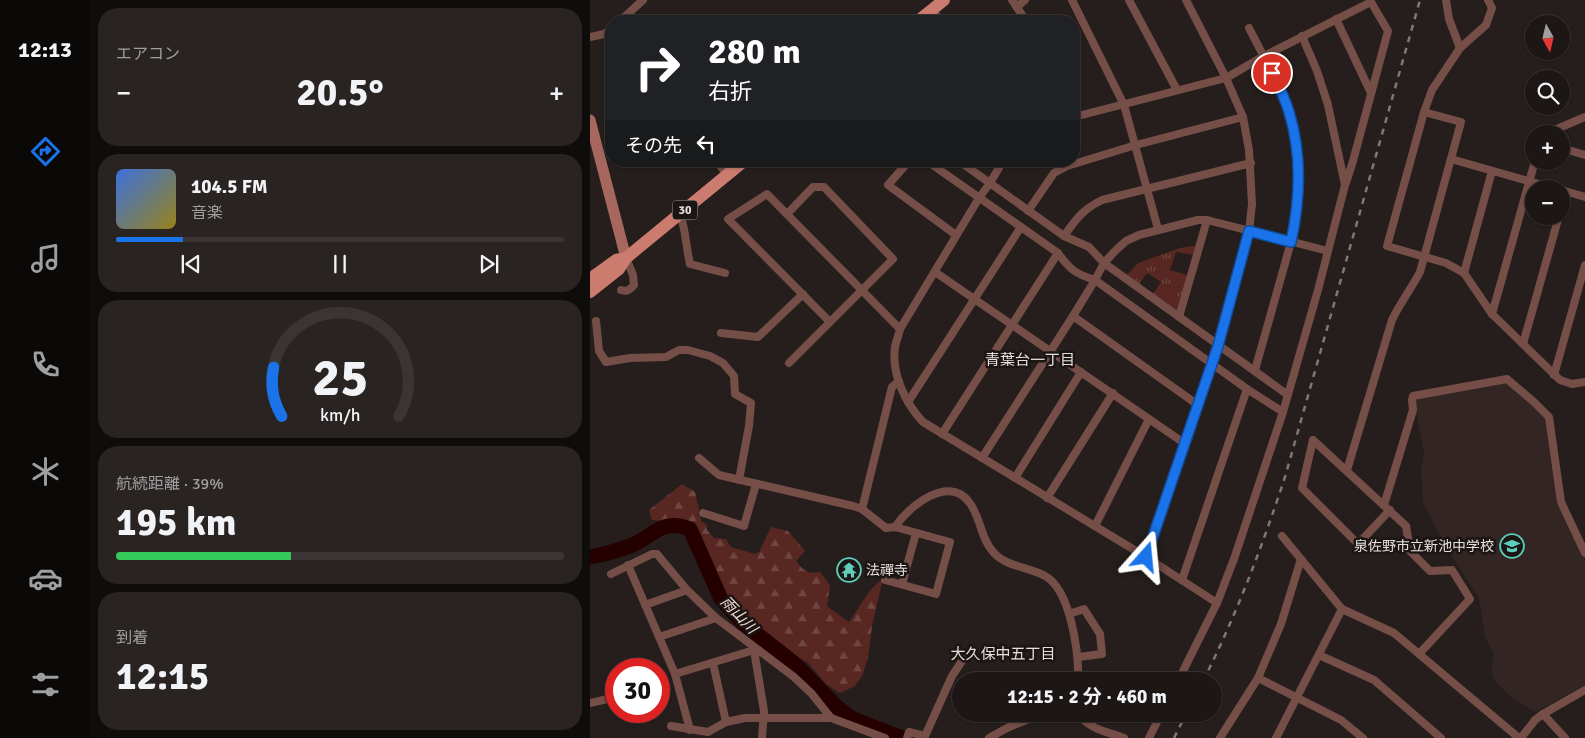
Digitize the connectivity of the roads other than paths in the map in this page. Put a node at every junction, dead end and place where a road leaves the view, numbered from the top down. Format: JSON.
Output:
{"nodes":[{"id":1,"x":642,"y":0,"type":"edge"},
{"id":2,"x":944,"y":0,"type":"edge"},
{"id":3,"x":1012,"y":0,"type":"edge"},
{"id":4,"x":1025,"y":0,"type":"edge"},
{"id":5,"x":1072,"y":0,"type":"edge"},
{"id":6,"x":1130,"y":0,"type":"edge"},
{"id":7,"x":1186,"y":0,"type":"edge"},
{"id":8,"x":1446,"y":0,"type":"edge"},
{"id":9,"x":1488,"y":0,"type":"edge"},
{"id":10,"x":1017,"y":7,"type":"junction"},
{"id":11,"x":932,"y":10,"type":"junction"},
{"id":12,"x":626,"y":15,"type":"edge"},
{"id":13,"x":926,"y":15,"type":"edge"},
{"id":14,"x":936,"y":15,"type":"edge"},
{"id":15,"x":1022,"y":15,"type":"edge"},
{"id":16,"x":1080,"y":15,"type":"edge"},
{"id":17,"x":1080,"y":16,"type":"edge"},
{"id":18,"x":1336,"y":19,"type":"junction"},
{"id":19,"x":1249,"y":28,"type":"dead end"},
{"id":20,"x":605,"y":33,"type":"edge"},
{"id":21,"x":1302,"y":36,"type":"junction"},
{"id":22,"x":590,"y":37,"type":"edge"},
{"id":23,"x":1460,"y":48,"type":"junction"},
{"id":24,"x":1264,"y":56,"type":"junction"},
{"id":25,"x":1226,"y":78,"type":"junction"},
{"id":26,"x":1177,"y":90,"type":"junction"},
{"id":27,"x":1371,"y":94,"type":"junction"},
{"id":28,"x":1124,"y":104,"type":"junction"},
{"id":29,"x":1424,"y":112,"type":"junction"},
{"id":30,"x":1080,"y":115,"type":"edge"},
{"id":31,"x":1585,"y":117,"type":"edge"},
{"id":32,"x":1242,"y":118,"type":"junction"},
{"id":33,"x":590,"y":121,"type":"edge"},
{"id":34,"x":1566,"y":125,"type":"edge"},
{"id":35,"x":1136,"y":145,"type":"junction"},
{"id":36,"x":1570,"y":151,"type":"edge"},
{"id":37,"x":1585,"y":155,"type":"edge"},
{"id":38,"x":1451,"y":159,"type":"junction"},
{"id":39,"x":1080,"y":162,"type":"edge"},
{"id":40,"x":1251,"y":162,"type":"junction"},
{"id":41,"x":721,"y":167,"type":"edge"},
{"id":42,"x":737,"y":167,"type":"edge"},
{"id":43,"x":904,"y":167,"type":"edge"},
{"id":44,"x":935,"y":167,"type":"edge"},
{"id":45,"x":967,"y":167,"type":"edge"},
{"id":46,"x":999,"y":167,"type":"edge"},
{"id":47,"x":1065,"y":167,"type":"edge"},
{"id":48,"x":1492,"y":171,"type":"junction"},
{"id":49,"x":727,"y":175,"type":"junction"},
{"id":50,"x":1525,"y":180,"type":"edge"},
{"id":51,"x":990,"y":183,"type":"junction"},
{"id":52,"x":1345,"y":185,"type":"junction"},
{"id":53,"x":1147,"y":189,"type":"junction"},
{"id":54,"x":1570,"y":193,"type":"edge"},
{"id":55,"x":1525,"y":195,"type":"edge"},
{"id":56,"x":1585,"y":197,"type":"edge"},
{"id":57,"x":979,"y":198,"type":"junction"},
{"id":58,"x":1028,"y":210,"type":"junction"},
{"id":59,"x":680,"y":214,"type":"junction"},
{"id":60,"x":788,"y":214,"type":"junction"},
{"id":61,"x":1207,"y":220,"type":"junction"},
{"id":62,"x":1556,"y":225,"type":"edge"},
{"id":63,"x":1021,"y":227,"type":"junction"},
{"id":64,"x":1158,"y":229,"type":"junction"},
{"id":65,"x":1249,"y":231,"type":"junction"},
{"id":66,"x":956,"y":236,"type":"junction"},
{"id":67,"x":1064,"y":236,"type":"junction"},
{"id":68,"x":1291,"y":242,"type":"junction"},
{"id":69,"x":1328,"y":252,"type":"junction"},
{"id":70,"x":1058,"y":253,"type":"junction"},
{"id":71,"x":1426,"y":257,"type":"junction"},
{"id":72,"x":626,"y":258,"type":"junction"},
{"id":73,"x":1104,"y":263,"type":"junction"},
{"id":74,"x":1585,"y":265,"type":"edge"},
{"id":75,"x":725,"y":272,"type":"dead end"},
{"id":76,"x":934,"y":272,"type":"junction"},
{"id":77,"x":1464,"y":273,"type":"junction"},
{"id":78,"x":590,"y":279,"type":"edge"},
{"id":79,"x":1095,"y":280,"type":"junction"},
{"id":80,"x":621,"y":290,"type":"dead end"},
{"id":81,"x":862,"y":291,"type":"junction"},
{"id":82,"x":590,"y":292,"type":"edge"},
{"id":83,"x":803,"y":294,"type":"junction"},
{"id":84,"x":1576,"y":296,"type":"junction"},
{"id":85,"x":1585,"y":298,"type":"edge"},
{"id":86,"x":975,"y":299,"type":"junction"},
{"id":87,"x":1492,"y":314,"type":"junction"},
{"id":88,"x":1073,"y":316,"type":"junction"},
{"id":89,"x":1179,"y":317,"type":"junction"},
{"id":90,"x":596,"y":321,"type":"dead end"},
{"id":91,"x":830,"y":322,"type":"junction"},
{"id":92,"x":1013,"y":324,"type":"junction"},
{"id":93,"x":900,"y":329,"type":"junction"},
{"id":94,"x":721,"y":333,"type":"dead end"},
{"id":95,"x":1523,"y":344,"type":"junction"},
{"id":96,"x":1218,"y":346,"type":"junction"},
{"id":97,"x":1051,"y":351,"type":"junction"},
{"id":98,"x":789,"y":363,"type":"dead end"},
{"id":99,"x":1211,"y":363,"type":"junction"},
{"id":100,"x":1255,"y":370,"type":"junction"},
{"id":101,"x":1081,"y":372,"type":"junction"},
{"id":102,"x":1554,"y":375,"type":"junction"},
{"id":103,"x":898,"y":381,"type":"junction"},
{"id":104,"x":1585,"y":382,"type":"edge"},
{"id":105,"x":1247,"y":389,"type":"junction"},
{"id":106,"x":1113,"y":393,"type":"junction"},
{"id":107,"x":1288,"y":395,"type":"junction"},
{"id":108,"x":908,"y":402,"type":"junction"},
{"id":109,"x":1198,"y":405,"type":"junction"},
{"id":110,"x":1283,"y":412,"type":"junction"},
{"id":111,"x":1149,"y":419,"type":"junction"},
{"id":112,"x":942,"y":434,"type":"junction"},
{"id":113,"x":1184,"y":443,"type":"junction"},
{"id":114,"x":699,"y":458,"type":"dead end"},
{"id":115,"x":982,"y":458,"type":"junction"},
{"id":116,"x":1347,"y":470,"type":"junction"},
{"id":117,"x":1015,"y":478,"type":"junction"},
{"id":118,"x":739,"y":480,"type":"junction"},
{"id":119,"x":756,"y":484,"type":"junction"},
{"id":120,"x":1047,"y":498,"type":"junction"},
{"id":121,"x":1387,"y":507,"type":"junction"},
{"id":122,"x":862,"y":509,"type":"junction"},
{"id":123,"x":703,"y":513,"type":"dead end"},
{"id":124,"x":1095,"y":526,"type":"junction"},
{"id":125,"x":895,"y":527,"type":"junction"},
{"id":126,"x":916,"y":533,"type":"junction"},
{"id":127,"x":1282,"y":536,"type":"dead end"},
{"id":128,"x":1585,"y":553,"type":"edge"},
{"id":129,"x":1146,"y":557,"type":"junction"},
{"id":130,"x":1301,"y":559,"type":"junction"},
{"id":131,"x":628,"y":565,"type":"junction"},
{"id":132,"x":610,"y":574,"type":"dead end"},
{"id":133,"x":885,"y":580,"type":"dead end"},
{"id":134,"x":1182,"y":580,"type":"junction"},
{"id":135,"x":902,"y":584,"type":"junction"},
{"id":136,"x":687,"y":590,"type":"junction"},
{"id":137,"x":1217,"y":602,"type":"junction"},
{"id":138,"x":645,"y":605,"type":"junction"},
{"id":139,"x":1342,"y":609,"type":"junction"},
{"id":140,"x":1069,"y":614,"type":"junction"},
{"id":141,"x":716,"y":618,"type":"junction"},
{"id":142,"x":659,"y":637,"type":"junction"},
{"id":143,"x":754,"y":649,"type":"junction"},
{"id":144,"x":1419,"y":654,"type":"junction"},
{"id":145,"x":1318,"y":655,"type":"junction"},
{"id":146,"x":1078,"y":657,"type":"junction"},
{"id":147,"x":964,"y":658,"type":"dead end"},
{"id":148,"x":713,"y":663,"type":"junction"},
{"id":149,"x":1078,"y":672,"type":"edge"},
{"id":150,"x":1182,"y":672,"type":"edge"},
{"id":151,"x":675,"y":674,"type":"junction"},
{"id":152,"x":1258,"y":678,"type":"junction"},
{"id":153,"x":1585,"y":690,"type":"edge"},
{"id":154,"x":1297,"y":696,"type":"junction"},
{"id":155,"x":605,"y":700,"type":"edge"},
{"id":156,"x":590,"y":703,"type":"edge"},
{"id":157,"x":1542,"y":714,"type":"junction"},
{"id":158,"x":764,"y":718,"type":"junction"},
{"id":159,"x":832,"y":718,"type":"junction"},
{"id":160,"x":726,"y":722,"type":"junction"},
{"id":161,"x":1022,"y":722,"type":"edge"},
{"id":162,"x":1086,"y":722,"type":"edge"},
{"id":163,"x":1158,"y":722,"type":"edge"},
{"id":164,"x":671,"y":726,"type":"dead end"},
{"id":165,"x":690,"y":730,"type":"junction"},
{"id":166,"x":908,"y":735,"type":"edge"},
{"id":167,"x":1359,"y":737,"type":"edge"},
{"id":168,"x":762,"y":738,"type":"edge"},
{"id":169,"x":884,"y":738,"type":"edge"},
{"id":170,"x":990,"y":738,"type":"edge"},
{"id":171,"x":1124,"y":738,"type":"edge"},
{"id":172,"x":1149,"y":738,"type":"edge"},
{"id":173,"x":1220,"y":738,"type":"edge"},
{"id":174,"x":1276,"y":738,"type":"edge"},
{"id":175,"x":1441,"y":738,"type":"edge"},
{"id":176,"x":1520,"y":738,"type":"edge"},
{"id":177,"x":1565,"y":738,"type":"edge"}],
"edges":[{"from":1,"to":12,"type":"street"},
{"from":2,"to":11,"type":"main road"},
{"from":3,"to":10,"type":"street"},
{"from":4,"to":10,"type":"street"},
{"from":5,"to":16,"type":"street"},
{"from":6,"to":26,"type":"street"},
{"from":7,"to":25,"type":"street"},
{"from":8,"to":23,"type":"street"},
{"from":9,"to":23,"type":"street"},
{"from":10,"to":15,"type":"street"},
{"from":11,"to":13,"type":"main road"},
{"from":11,"to":14,"type":"street"},
{"from":17,"to":28,"type":"street"},
{"from":18,"to":21,"type":"street"},
{"from":18,"to":27,"type":"street"},
{"from":18,"to":27,"type":"street"},
{"from":19,"to":24,"type":"street"},
{"from":20,"to":22,"type":"street"},
{"from":21,"to":24,"type":"street"},
{"from":21,"to":52,"type":"street"},
{"from":23,"to":29,"type":"street"},
{"from":24,"to":25,"type":"street"},
{"from":24,"to":68,"type":"street"},
{"from":25,"to":26,"type":"street"},
{"from":25,"to":32,"type":"street"},
{"from":26,"to":28,"type":"street"},
{"from":27,"to":52,"type":"street"},
{"from":28,"to":30,"type":"street"},
{"from":28,"to":35,"type":"street"},
{"from":29,"to":38,"type":"street"},
{"from":29,"to":71,"type":"street"},
{"from":31,"to":34,"type":"street"},
{"from":32,"to":35,"type":"street"},
{"from":32,"to":40,"type":"street"},
{"from":33,"to":72,"type":"street"},
{"from":35,"to":39,"type":"street"},
{"from":35,"to":53,"type":"street"},
{"from":36,"to":37,"type":"street"},
{"from":38,"to":48,"type":"street"},
{"from":38,"to":71,"type":"street"},
{"from":40,"to":53,"type":"street"},
{"from":40,"to":65,"type":"street"},
{"from":41,"to":49,"type":"street"},
{"from":42,"to":49,"type":"main road","number":"30"},
{"from":43,"to":66,"type":"street"},
{"from":44,"to":57,"type":"street"},
{"from":45,"to":51,"type":"street"},
{"from":46,"to":51,"type":"street"},
{"from":47,"to":58,"type":"street"},
{"from":48,"to":50,"type":"street"},
{"from":48,"to":77,"type":"street"},
{"from":49,"to":59,"type":"main road","number":"30"},
{"from":51,"to":57,"type":"street"},
{"from":51,"to":58,"type":"street"},
{"from":52,"to":69,"type":"street"},
{"from":53,"to":64,"type":"street"},
{"from":53,"to":67,"type":"street"},
{"from":54,"to":56,"type":"street"},
{"from":55,"to":87,"type":"street"},
{"from":57,"to":63,"type":"street"},
{"from":57,"to":66,"type":"street"},
{"from":58,"to":67,"type":"street"},
{"from":59,"to":72,"type":"main road","number":"30"},
{"from":59,"to":75,"type":"street"},
{"from":60,"to":81,"type":"street"},
{"from":60,"to":81,"type":"street"},
{"from":60,"to":83,"type":"street"},
{"from":61,"to":64,"type":"street"},
{"from":61,"to":65,"type":"street"},
{"from":61,"to":89,"type":"street"},
{"from":62,"to":95,"type":"street"},
{"from":63,"to":70,"type":"street"},
{"from":63,"to":86,"type":"street"},
{"from":64,"to":73,"type":"street"},
{"from":65,"to":68,"type":"street"},
{"from":65,"to":96,"type":"street"},
{"from":66,"to":76,"type":"street"},
{"from":67,"to":73,"type":"street"},
{"from":68,"to":69,"type":"street"},
{"from":68,"to":100,"type":"street"},
{"from":69,"to":107,"type":"street"},
{"from":70,"to":79,"type":"street"},
{"from":70,"to":92,"type":"street"},
{"from":71,"to":77,"type":"street"},
{"from":71,"to":116,"type":"street"},
{"from":72,"to":78,"type":"main road","number":"30"},
{"from":72,"to":80,"type":"street"},
{"from":72,"to":82,"type":"main road","number":"30"},
{"from":73,"to":79,"type":"street"},
{"from":73,"to":89,"type":"street"},
{"from":74,"to":84,"type":"street"},
{"from":76,"to":86,"type":"street"},
{"from":76,"to":93,"type":"street"},
{"from":77,"to":87,"type":"street"},
{"from":79,"to":88,"type":"street"},
{"from":79,"to":99,"type":"street"},
{"from":81,"to":91,"type":"street"},
{"from":81,"to":93,"type":"street"},
{"from":83,"to":91,"type":"street"},
{"from":83,"to":94,"type":"street"},
{"from":84,"to":85,"type":"street"},
{"from":84,"to":102,"type":"street"},
{"from":86,"to":92,"type":"street"},
{"from":86,"to":108,"type":"street"},
{"from":87,"to":95,"type":"street"},
{"from":88,"to":97,"type":"street"},
{"from":88,"to":109,"type":"street"},
{"from":89,"to":96,"type":"street"},
{"from":90,"to":118,"type":"street"},
{"from":91,"to":98,"type":"street"},
{"from":92,"to":97,"type":"street"},
{"from":92,"to":112,"type":"street"},
{"from":93,"to":103,"type":"street"},
{"from":95,"to":102,"type":"street"},
{"from":96,"to":99,"type":"street"},
{"from":96,"to":100,"type":"street"},
{"from":97,"to":101,"type":"street"},
{"from":97,"to":115,"type":"street"},
{"from":99,"to":105,"type":"street"},
{"from":99,"to":109,"type":"street"},
{"from":100,"to":107,"type":"street"},
{"from":101,"to":106,"type":"street"},
{"from":101,"to":117,"type":"street"},
{"from":102,"to":104,"type":"street"},
{"from":103,"to":108,"type":"street"},
{"from":103,"to":122,"type":"street"},
{"from":105,"to":110,"type":"street"},
{"from":105,"to":134,"type":"street"},
{"from":106,"to":111,"type":"street"},
{"from":106,"to":120,"type":"street"},
{"from":107,"to":110,"type":"street"},
{"from":108,"to":112,"type":"street"},
{"from":109,"to":113,"type":"street"},
{"from":110,"to":137,"type":"street"},
{"from":111,"to":113,"type":"street"},
{"from":111,"to":124,"type":"street"},
{"from":112,"to":115,"type":"street"},
{"from":113,"to":129,"type":"street"},
{"from":114,"to":118,"type":"street"},
{"from":115,"to":117,"type":"street"},
{"from":116,"to":121,"type":"street"},
{"from":116,"to":121,"type":"street"},
{"from":117,"to":120,"type":"street"},
{"from":118,"to":119,"type":"street"},
{"from":119,"to":122,"type":"street"},
{"from":119,"to":123,"type":"street"},
{"from":120,"to":124,"type":"street"},
{"from":121,"to":128,"type":"street"},
{"from":121,"to":144,"type":"street"},
{"from":122,"to":125,"type":"street"},
{"from":124,"to":129,"type":"street"},
{"from":125,"to":126,"type":"street"},
{"from":125,"to":140,"type":"street"},
{"from":126,"to":135,"type":"street"},
{"from":126,"to":135,"type":"street"},
{"from":127,"to":130,"type":"street"},
{"from":129,"to":134,"type":"street"},
{"from":130,"to":139,"type":"street"},
{"from":130,"to":152,"type":"street"},
{"from":131,"to":132,"type":"street"},
{"from":131,"to":136,"type":"street"},
{"from":131,"to":138,"type":"street"},
{"from":133,"to":135,"type":"street"},
{"from":134,"to":137,"type":"street"},
{"from":136,"to":138,"type":"street"},
{"from":136,"to":141,"type":"street"},
{"from":137,"to":150,"type":"street"},
{"from":138,"to":142,"type":"street"},
{"from":139,"to":144,"type":"street"},
{"from":139,"to":145,"type":"street"},
{"from":140,"to":146,"type":"street"},
{"from":140,"to":146,"type":"street"},
{"from":141,"to":142,"type":"street"},
{"from":141,"to":143,"type":"street"},
{"from":142,"to":151,"type":"street"},
{"from":143,"to":148,"type":"street"},
{"from":143,"to":158,"type":"street"},
{"from":143,"to":159,"type":"street"},
{"from":144,"to":176,"type":"street"},
{"from":145,"to":154,"type":"street"},
{"from":145,"to":175,"type":"street"},
{"from":146,"to":149,"type":"street"},
{"from":147,"to":166,"type":"street"},
{"from":148,"to":151,"type":"street"},
{"from":148,"to":160,"type":"street"},
{"from":151,"to":165,"type":"street"},
{"from":152,"to":154,"type":"street"},
{"from":152,"to":173,"type":"street"},
{"from":153,"to":157,"type":"street"},
{"from":154,"to":167,"type":"street"},
{"from":154,"to":174,"type":"street"},
{"from":155,"to":156,"type":"street"},
{"from":157,"to":176,"type":"street"},
{"from":157,"to":177,"type":"street"},
{"from":158,"to":159,"type":"street"},
{"from":158,"to":160,"type":"street"},
{"from":158,"to":168,"type":"street"},
{"from":159,"to":169,"type":"street"},
{"from":160,"to":165,"type":"street"},
{"from":161,"to":170,"type":"street"},
{"from":162,"to":171,"type":"street"},
{"from":163,"to":172,"type":"street"},
{"from":164,"to":165,"type":"street"}]}
